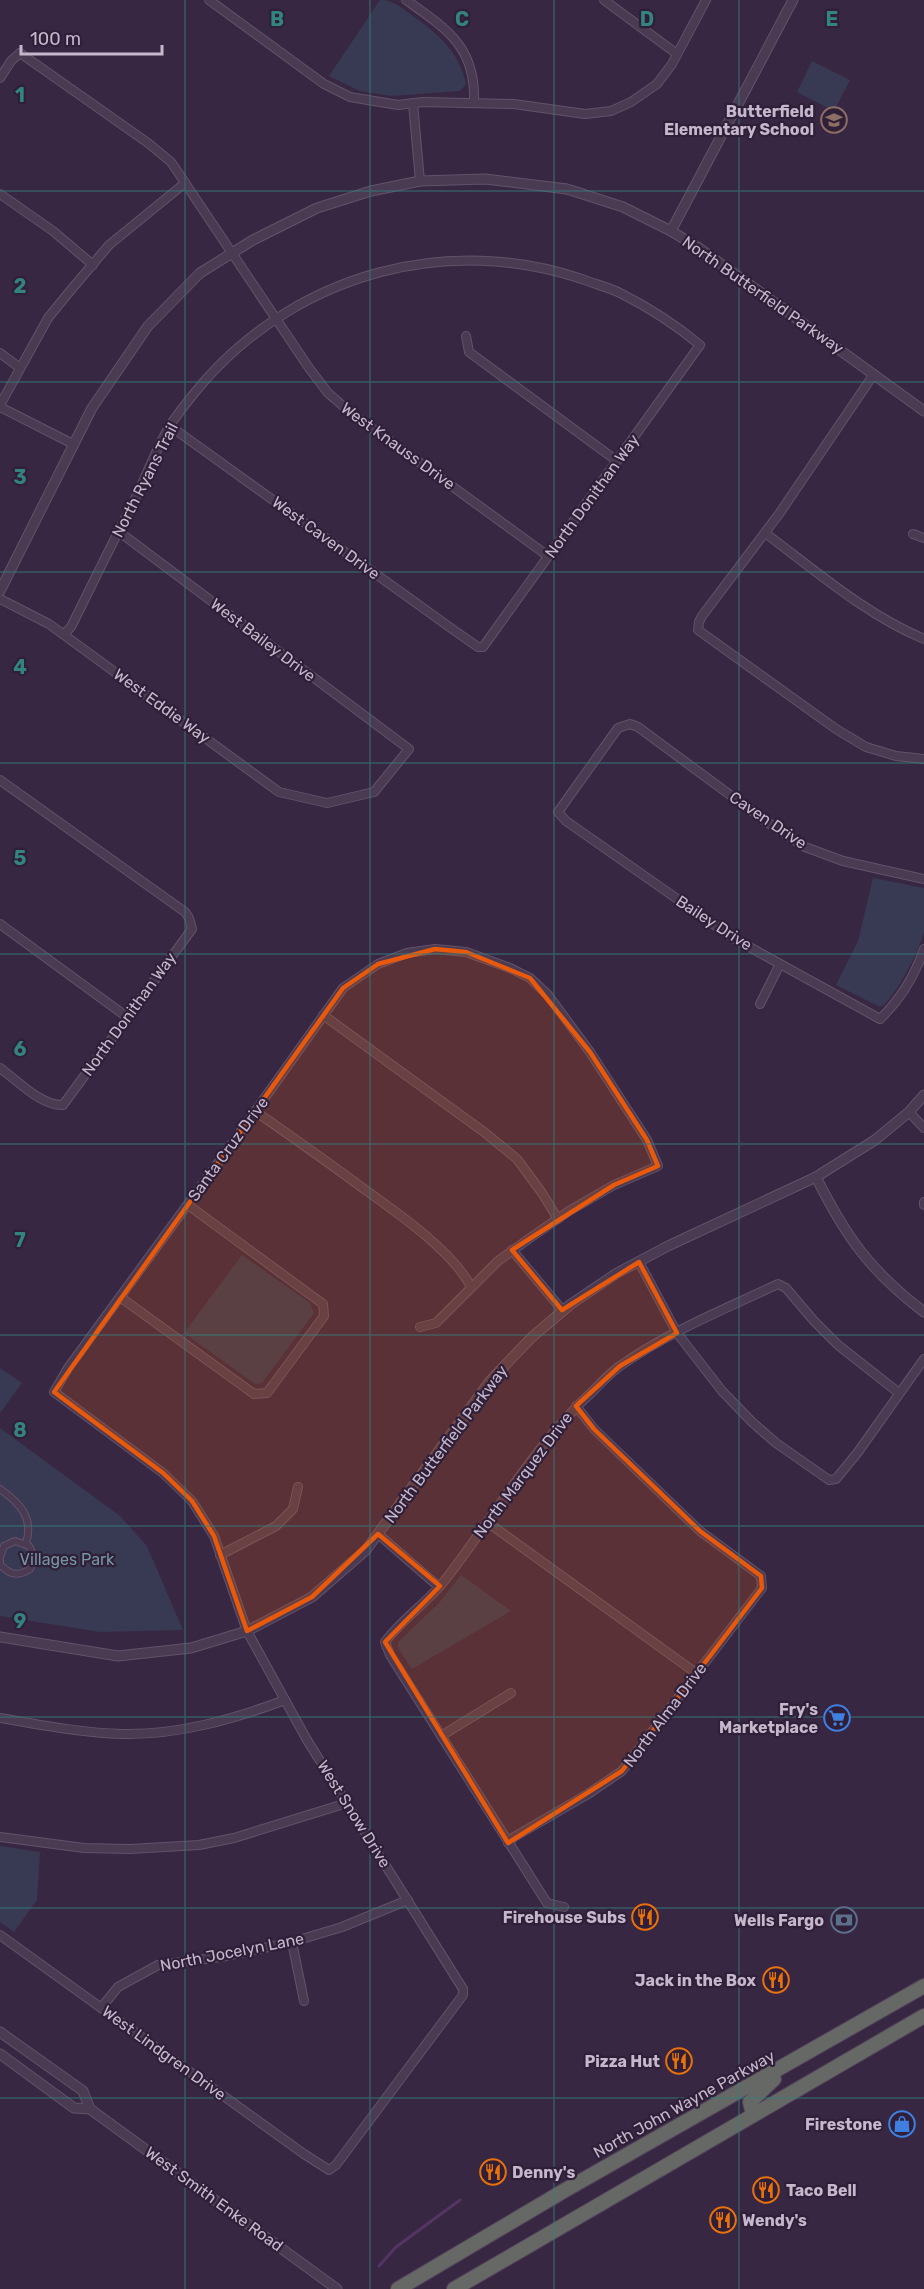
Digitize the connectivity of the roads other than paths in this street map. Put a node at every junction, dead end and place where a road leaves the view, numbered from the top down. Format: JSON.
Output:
{"nodes":[{"id":1,"x":209,"y":0,"type":"edge"},
{"id":2,"x":406,"y":0,"type":"edge"},
{"id":3,"x":604,"y":0,"type":"edge"},
{"id":4,"x":706,"y":0,"type":"edge"},
{"id":5,"x":793,"y":0,"type":"edge"},
{"id":6,"x":677,"y":54,"type":"junction"},
{"id":7,"x":0,"y":78,"type":"edge"},
{"id":8,"x":474,"y":102,"type":"junction"},
{"id":9,"x":413,"y":103,"type":"junction"},
{"id":10,"x":420,"y":181,"type":"junction"},
{"id":11,"x":185,"y":183,"type":"junction"},
{"id":12,"x":0,"y":194,"type":"edge"},
{"id":13,"x":671,"y":231,"type":"junction"},
{"id":14,"x":232,"y":251,"type":"junction"},
{"id":15,"x":93,"y":265,"type":"junction"},
{"id":16,"x":276,"y":318,"type":"junction"},
{"id":17,"x":466,"y":336,"type":"dead end"},
{"id":18,"x":700,"y":345,"type":"joint"},
{"id":19,"x":0,"y":353,"type":"edge"},
{"id":20,"x":20,"y":368,"type":"junction"},
{"id":21,"x":874,"y":374,"type":"junction"},
{"id":22,"x":0,"y":406,"type":"edge"},
{"id":23,"x":924,"y":411,"type":"edge"},
{"id":24,"x":170,"y":426,"type":"junction"},
{"id":25,"x":74,"y":444,"type":"junction"},
{"id":26,"x":617,"y":461,"type":"junction"},
{"id":27,"x":118,"y":531,"type":"junction"},
{"id":28,"x":765,"y":533,"type":"junction"},
{"id":29,"x":913,"y":534,"type":"dead end"},
{"id":30,"x":924,"y":538,"type":"edge"},
{"id":31,"x":548,"y":556,"type":"junction"},
{"id":32,"x":0,"y":591,"type":"edge"},
{"id":33,"x":0,"y":599,"type":"edge"},
{"id":34,"x":64,"y":634,"type":"junction"},
{"id":35,"x":924,"y":639,"type":"edge"},
{"id":36,"x":483,"y":647,"type":"joint"},
{"id":37,"x":630,"y":724,"type":"joint"},
{"id":38,"x":924,"y":759,"type":"edge"},
{"id":39,"x":0,"y":780,"type":"edge"},
{"id":40,"x":327,"y":803,"type":"joint"},
{"id":41,"x":924,"y":879,"type":"edge"},
{"id":42,"x":0,"y":924,"type":"edge"},
{"id":43,"x":924,"y":949,"type":"edge"},
{"id":44,"x":780,"y":964,"type":"junction"},
{"id":45,"x":922,"y":964,"type":"edge"},
{"id":46,"x":760,"y":1004,"type":"dead end"},
{"id":47,"x":323,"y":1015,"type":"junction"},
{"id":48,"x":127,"y":1017,"type":"junction"},
{"id":49,"x":0,"y":1068,"type":"edge"},
{"id":50,"x":924,"y":1095,"type":"edge"},
{"id":51,"x":255,"y":1111,"type":"junction"},
{"id":52,"x":909,"y":1112,"type":"junction"},
{"id":53,"x":924,"y":1128,"type":"edge"},
{"id":54,"x":816,"y":1177,"type":"junction"},
{"id":55,"x":188,"y":1205,"type":"junction"},
{"id":56,"x":558,"y":1219,"type":"junction"},
{"id":57,"x":512,"y":1250,"type":"junction"},
{"id":58,"x":639,"y":1262,"type":"junction"},
{"id":59,"x":471,"y":1287,"type":"junction"},
{"id":60,"x":120,"y":1298,"type":"junction"},
{"id":61,"x":563,"y":1311,"type":"junction"},
{"id":62,"x":924,"y":1312,"type":"edge"},
{"id":63,"x":420,"y":1327,"type":"dead end"},
{"id":64,"x":677,"y":1333,"type":"junction"},
{"id":65,"x":924,"y":1359,"type":"edge"},
{"id":66,"x":54,"y":1392,"type":"joint"},
{"id":67,"x":899,"y":1393,"type":"junction"},
{"id":68,"x":576,"y":1406,"type":"junction"},
{"id":69,"x":298,"y":1487,"type":"dead end"},
{"id":70,"x":0,"y":1489,"type":"edge"},
{"id":71,"x":487,"y":1522,"type":"junction"},
{"id":72,"x":378,"y":1534,"type":"junction"},
{"id":73,"x":26,"y":1543,"type":"junction"},
{"id":74,"x":1,"y":1547,"type":"edge"},
{"id":75,"x":220,"y":1555,"type":"junction"},
{"id":76,"x":0,"y":1558,"type":"edge"},
{"id":77,"x":439,"y":1587,"type":"junction"},
{"id":78,"x":247,"y":1631,"type":"junction"},
{"id":79,"x":0,"y":1637,"type":"edge"},
{"id":80,"x":696,"y":1673,"type":"junction"},
{"id":81,"x":511,"y":1693,"type":"dead end"},
{"id":82,"x":285,"y":1700,"type":"junction"},
{"id":83,"x":0,"y":1718,"type":"edge"},
{"id":84,"x":441,"y":1736,"type":"junction"},
{"id":85,"x":347,"y":1803,"type":"junction"},
{"id":86,"x":0,"y":1838,"type":"edge"},
{"id":87,"x":508,"y":1843,"type":"junction"},
{"id":88,"x":408,"y":1900,"type":"junction"},
{"id":89,"x":564,"y":1906,"type":"dead end"},
{"id":90,"x":0,"y":1935,"type":"edge"},
{"id":91,"x":292,"y":1942,"type":"junction"},
{"id":92,"x":924,"y":1986,"type":"edge"},
{"id":93,"x":304,"y":2001,"type":"dead end"},
{"id":94,"x":101,"y":2008,"type":"junction"},
{"id":95,"x":924,"y":2016,"type":"edge"},
{"id":96,"x":0,"y":2032,"type":"edge"},
{"id":97,"x":0,"y":2054,"type":"edge"},
{"id":98,"x":793,"y":2061,"type":"junction"},
{"id":99,"x":90,"y":2109,"type":"junction"},
{"id":100,"x":753,"y":2114,"type":"junction"},
{"id":101,"x":329,"y":2170,"type":"joint"},
{"id":102,"x":338,"y":2289,"type":"edge"},
{"id":103,"x":398,"y":2289,"type":"edge"},
{"id":104,"x":454,"y":2289,"type":"edge"}],
"edges":[{"from":1,"to":9,"type":"street"},
{"from":2,"to":8,"type":"street"},
{"from":3,"to":6,"type":"street"},
{"from":4,"to":6,"type":"street"},
{"from":5,"to":13,"type":"street"},
{"from":6,"to":8,"type":"street"},
{"from":7,"to":11,"type":"street","name":"West Knauss Drive"},
{"from":8,"to":9,"type":"street"},
{"from":9,"to":10,"type":"street"},
{"from":10,"to":13,"type":"street","name":"North Butterfield Parkway"},
{"from":10,"to":14,"type":"street","name":"North Butterfield Parkway"},
{"from":11,"to":14,"type":"street","name":"West Knauss Drive"},
{"from":11,"to":15,"type":"street"},
{"from":12,"to":15,"type":"street"},
{"from":13,"to":21,"type":"street","name":"North Butterfield Parkway"},
{"from":14,"to":16,"type":"street","name":"West Knauss Drive"},
{"from":14,"to":25,"type":"street","name":"North Butterfield Parkway"},
{"from":15,"to":20,"type":"street"},
{"from":16,"to":18,"type":"street","name":"North Ryans Trail"},
{"from":16,"to":24,"type":"street","name":"North Ryans Trail"},
{"from":16,"to":31,"type":"street","name":"West Knauss Drive"},
{"from":17,"to":26,"type":"street"},
{"from":18,"to":26,"type":"street","name":"North Donithan Way"},
{"from":19,"to":20,"type":"street"},
{"from":20,"to":22,"type":"street"},
{"from":21,"to":23,"type":"street","name":"North Butterfield Parkway"},
{"from":21,"to":28,"type":"street"},
{"from":22,"to":25,"type":"street"},
{"from":24,"to":27,"type":"street","name":"North Ryans Trail"},
{"from":24,"to":36,"type":"street","name":"West Caven Drive"},
{"from":25,"to":32,"type":"street","name":"North Butterfield Parkway"},
{"from":26,"to":31,"type":"street","name":"North Donithan Way"},
{"from":27,"to":34,"type":"street","name":"North Ryans Trail"},
{"from":27,"to":40,"type":"street","name":"West Bailey Drive"},
{"from":28,"to":35,"type":"street"},
{"from":28,"to":38,"type":"street"},
{"from":29,"to":30,"type":"street"},
{"from":31,"to":36,"type":"street","name":"North Donithan Way"},
{"from":33,"to":34,"type":"street","name":"West Eddie Way"},
{"from":34,"to":40,"type":"street","name":"West Eddie Way"},
{"from":37,"to":41,"type":"street","name":"Caven Drive"},
{"from":37,"to":44,"type":"street","name":"Bailey Drive"},
{"from":39,"to":48,"type":"street","name":"North Donithan Way"},
{"from":42,"to":48,"type":"street"},
{"from":43,"to":45,"type":"street"},
{"from":44,"to":45,"type":"street","name":"Bailey Drive"},
{"from":44,"to":46,"type":"street"},
{"from":47,"to":51,"type":"street","name":"Santa Cruz Drive"},
{"from":47,"to":56,"type":"street"},
{"from":47,"to":56,"type":"street","name":"Santa Cruz Drive"},
{"from":48,"to":49,"type":"street","name":"North Donithan Way"},
{"from":50,"to":52,"type":"street","name":"North Butterfield Parkway"},
{"from":51,"to":55,"type":"street","name":"Santa Cruz Drive"},
{"from":51,"to":59,"type":"street"},
{"from":52,"to":53,"type":"street"},
{"from":52,"to":54,"type":"street","name":"North Butterfield Parkway"},
{"from":54,"to":58,"type":"street","name":"North Butterfield Parkway"},
{"from":54,"to":62,"type":"street"},
{"from":55,"to":60,"type":"street","name":"Santa Cruz Drive"},
{"from":55,"to":60,"type":"street"},
{"from":56,"to":57,"type":"street"},
{"from":57,"to":59,"type":"street"},
{"from":57,"to":61,"type":"street"},
{"from":58,"to":61,"type":"street","name":"North Butterfield Parkway"},
{"from":58,"to":64,"type":"street"},
{"from":59,"to":63,"type":"street"},
{"from":60,"to":66,"type":"street","name":"Santa Cruz Drive"},
{"from":61,"to":72,"type":"street","name":"North Butterfield Parkway"},
{"from":64,"to":67,"type":"street","name":"North Marquez Drive"},
{"from":64,"to":67,"type":"street"},
{"from":64,"to":68,"type":"street","name":"North Marquez Drive"},
{"from":65,"to":67,"type":"street"},
{"from":66,"to":75,"type":"street","name":"West Snow Drive"},
{"from":68,"to":71,"type":"street","name":"North Marquez Drive"},
{"from":68,"to":80,"type":"street","name":"North Alma Drive"},
{"from":69,"to":75,"type":"street"},
{"from":70,"to":73,"type":"street"},
{"from":71,"to":77,"type":"street","name":"North Marquez Drive"},
{"from":71,"to":80,"type":"street"},
{"from":72,"to":77,"type":"street"},
{"from":72,"to":78,"type":"street","name":"North Butterfield Parkway"},
{"from":73,"to":74,"type":"street"},
{"from":73,"to":76,"type":"street"},
{"from":74,"to":76,"type":"street"},
{"from":75,"to":78,"type":"street","name":"West Snow Drive"},
{"from":77,"to":84,"type":"street","name":"North Marquez Drive"},
{"from":78,"to":79,"type":"street","name":"North Butterfield Parkway"},
{"from":78,"to":82,"type":"street","name":"West Snow Drive"},
{"from":80,"to":87,"type":"street","name":"North Alma Drive"},
{"from":81,"to":84,"type":"street"},
{"from":82,"to":83,"type":"street"},
{"from":82,"to":85,"type":"street","name":"West Snow Drive"},
{"from":84,"to":87,"type":"street"},
{"from":85,"to":86,"type":"street"},
{"from":85,"to":88,"type":"street","name":"West Snow Drive"},
{"from":87,"to":89,"type":"street"},
{"from":88,"to":91,"type":"street","name":"North Jocelyn Lane"},
{"from":88,"to":101,"type":"street","name":"West Snow Drive"},
{"from":90,"to":94,"type":"street","name":"West Lindgren Drive"},
{"from":91,"to":93,"type":"street"},
{"from":91,"to":94,"type":"street","name":"North Jocelyn Lane"},
{"from":92,"to":98,"type":"highway","name":"North John Wayne Parkway"},
{"from":94,"to":101,"type":"street","name":"West Lindgren Drive"},
{"from":95,"to":100,"type":"highway"},
{"from":96,"to":99,"type":"street","name":"West Smith Enke Road"},
{"from":97,"to":99,"type":"street","name":"West Smith Enke Road"},
{"from":98,"to":100,"type":"highway"},
{"from":98,"to":103,"type":"highway","name":"North John Wayne Parkway"},
{"from":99,"to":102,"type":"street","name":"West Smith Enke Road"},
{"from":100,"to":104,"type":"highway"}]}
